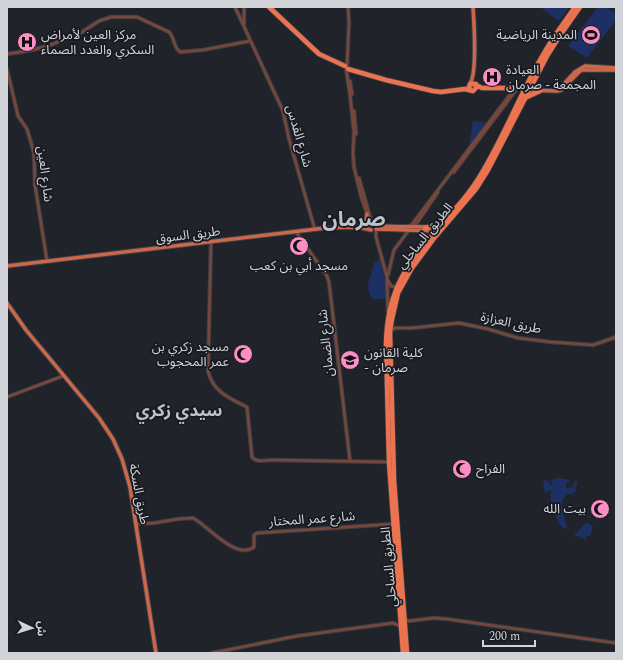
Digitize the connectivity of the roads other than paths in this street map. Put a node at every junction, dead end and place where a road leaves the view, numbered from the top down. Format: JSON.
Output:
{"nodes":[{"id":1,"x":235,"y":7,"type":"edge"},
{"id":2,"x":244,"y":7,"type":"edge"},
{"id":3,"x":269,"y":7,"type":"edge"},
{"id":4,"x":348,"y":7,"type":"edge"},
{"id":5,"x":575,"y":7,"type":"edge"},
{"id":6,"x":580,"y":7,"type":"edge"},
{"id":7,"x":473,"y":9,"type":"edge"},
{"id":8,"x":478,"y":9,"type":"dead end"},
{"id":9,"x":244,"y":26,"type":"junction"},
{"id":10,"x":250,"y":41,"type":"junction"},
{"id":11,"x":7,"y":54,"type":"edge"},
{"id":12,"x":347,"y":67,"type":"junction"},
{"id":13,"x":7,"y":69,"type":"edge"},
{"id":14,"x":616,"y":69,"type":"edge"},
{"id":15,"x":535,"y":78,"type":"junction"},
{"id":16,"x":529,"y":80,"type":"junction"},
{"id":17,"x":473,"y":86,"type":"junction"},
{"id":18,"x":515,"y":89,"type":"junction"},
{"id":19,"x":527,"y":89,"type":"junction"},
{"id":20,"x":541,"y":89,"type":"junction"},
{"id":21,"x":523,"y":98,"type":"junction"},
{"id":22,"x":463,"y":203,"type":"junction"},
{"id":23,"x":367,"y":214,"type":"junction"},
{"id":24,"x":444,"y":221,"type":"junction"},
{"id":25,"x":360,"y":225,"type":"junction"},
{"id":26,"x":374,"y":227,"type":"junction"},
{"id":27,"x":411,"y":228,"type":"junction"},
{"id":28,"x":315,"y":229,"type":"junction"},
{"id":29,"x":426,"y":229,"type":"junction"},
{"id":30,"x":438,"y":230,"type":"junction"},
{"id":31,"x":302,"y":231,"type":"junction"},
{"id":32,"x":296,"y":232,"type":"junction"},
{"id":33,"x":300,"y":236,"type":"junction"},
{"id":34,"x":430,"y":238,"type":"junction"},
{"id":35,"x":211,"y":241,"type":"junction"},
{"id":36,"x":47,"y":260,"type":"junction"},
{"id":37,"x":7,"y":265,"type":"edge"},
{"id":38,"x":387,"y":277,"type":"junction"},
{"id":39,"x":396,"y":287,"type":"junction"},
{"id":40,"x":7,"y":303,"type":"edge"},
{"id":41,"x":390,"y":318,"type":"junction"},
{"id":42,"x":400,"y":328,"type":"junction"},
{"id":43,"x":390,"y":331,"type":"junction"},
{"id":44,"x":616,"y":337,"type":"edge"},
{"id":45,"x":63,"y":376,"type":"junction"},
{"id":46,"x":7,"y":397,"type":"edge"},
{"id":47,"x":390,"y":418,"type":"junction"},
{"id":48,"x":350,"y":461,"type":"junction"},
{"id":49,"x":389,"y":462,"type":"junction"},
{"id":50,"x":135,"y":524,"type":"junction"},
{"id":51,"x":393,"y":524,"type":"junction"},
{"id":52,"x":400,"y":616,"type":"junction"},
{"id":53,"x":405,"y":619,"type":"junction"},
{"id":54,"x":412,"y":621,"type":"junction"},
{"id":55,"x":393,"y":623,"type":"junction"},
{"id":56,"x":403,"y":627,"type":"junction"},
{"id":57,"x":616,"y":643,"type":"edge"},
{"id":58,"x":156,"y":653,"type":"edge"},
{"id":59,"x":212,"y":653,"type":"edge"},
{"id":60,"x":403,"y":653,"type":"edge"},
{"id":61,"x":407,"y":653,"type":"edge"}],
"edges":[{"from":1,"to":9,"type":"street","name":"شارع القدس"},
{"from":2,"to":9,"type":"street"},
{"from":3,"to":12,"type":"highway"},
{"from":4,"to":12,"type":"street"},
{"from":5,"to":16,"type":"highway","name":"الطريق الساحلي"},
{"from":6,"to":15,"type":"highway","name":"الطريق الساحلي"},
{"from":7,"to":8,"type":"main road"},
{"from":7,"to":17,"type":"main road"},
{"from":9,"to":10,"type":"street","name":"شارع القدس"},
{"from":10,"to":11,"type":"street"},
{"from":10,"to":28,"type":"street","name":"شارع القدس"},
{"from":12,"to":17,"type":"highway"},
{"from":12,"to":23,"type":"street"},
{"from":12,"to":26,"type":"street"},
{"from":13,"to":36,"type":"street","name":"شارع العين"},
{"from":14,"to":20,"type":"main road"},
{"from":15,"to":19,"type":"highway","name":"الطريق الساحلي"},
{"from":15,"to":20,"type":"highway"},
{"from":16,"to":18,"type":"highway"},
{"from":16,"to":19,"type":"highway","name":"الطريق الساحلي"},
{"from":17,"to":18,"type":"highway"},
{"from":18,"to":19,"type":"highway"},
{"from":18,"to":21,"type":"highway"},
{"from":18,"to":27,"type":"street"},
{"from":19,"to":20,"type":"main road"},
{"from":19,"to":21,"type":"highway","name":"الطريق الساحلي"},
{"from":20,"to":21,"type":"highway"},
{"from":21,"to":22,"type":"highway","name":"الطريق الساحلي"},
{"from":22,"to":24,"type":"highway","name":"الطريق الساحلي"},
{"from":22,"to":30,"type":"highway","name":"الطريق الساحلي"},
{"from":23,"to":25,"type":"main road"},
{"from":23,"to":26,"type":"street"},
{"from":24,"to":29,"type":"highway"},
{"from":24,"to":30,"type":"highway","name":"الطريق الساحلي"},
{"from":25,"to":26,"type":"main road","name":"طريق السوق"},
{"from":25,"to":28,"type":"main road","name":"طريق السوق"},
{"from":26,"to":27,"type":"main road","name":"طريق السوق"},
{"from":26,"to":28,"type":"main road","name":"طريق السوق"},
{"from":26,"to":38,"type":"street"},
{"from":27,"to":29,"type":"main road","name":"طريق السوق"},
{"from":27,"to":38,"type":"street"},
{"from":28,"to":31,"type":"main road","name":"طريق السوق"},
{"from":28,"to":35,"type":"main road","name":"طريق السوق"},
{"from":29,"to":30,"type":"main road","name":"طريق السوق"},
{"from":29,"to":34,"type":"highway"},
{"from":30,"to":34,"type":"highway","name":"الطريق الساحلي"},
{"from":30,"to":41,"type":"highway","name":"الطريق الساحلي"},
{"from":31,"to":32,"type":"main road","name":"طريق السوق"},
{"from":31,"to":33,"type":"street"},
{"from":32,"to":33,"type":"street","name":"شارع الضمان"},
{"from":32,"to":35,"type":"main road","name":"طريق السوق"},
{"from":33,"to":48,"type":"street","name":"شارع الضمان"},
{"from":34,"to":39,"type":"highway","name":"الطريق الساحلي"},
{"from":35,"to":36,"type":"main road","name":"طريق السوق"},
{"from":35,"to":48,"type":"street"},
{"from":36,"to":37,"type":"main road","name":"طريق السوق"},
{"from":38,"to":39,"type":"street"},
{"from":38,"to":41,"type":"street"},
{"from":39,"to":41,"type":"highway","name":"الطريق الساحلي"},
{"from":40,"to":45,"type":"main road","name":"طريق السكة"},
{"from":41,"to":42,"type":"street"},
{"from":41,"to":43,"type":"highway","name":"الطريق الساحلي"},
{"from":41,"to":47,"type":"highway","name":"الطريق الساحلي"},
{"from":42,"to":43,"type":"street","name":"طريق العزازة"},
{"from":42,"to":44,"type":"street","name":"طريق العزازة"},
{"from":43,"to":47,"type":"highway","name":"الطريق الساحلي"},
{"from":45,"to":46,"type":"street"},
{"from":45,"to":50,"type":"main road","name":"طريق السكة"},
{"from":47,"to":49,"type":"highway","name":"الطريق الساحلي"},
{"from":47,"to":53,"type":"highway","name":"الطريق الساحلي"},
{"from":48,"to":49,"type":"street"},
{"from":49,"to":51,"type":"highway","name":"الطريق الساحلي"},
{"from":50,"to":51,"type":"street","name":"شارع عمر المختار"},
{"from":50,"to":58,"type":"main road","name":"طريق السكة"},
{"from":51,"to":52,"type":"highway","name":"الطريق الساحلي"},
{"from":52,"to":55,"type":"street"},
{"from":52,"to":56,"type":"highway","name":"الطريق الساحلي"},
{"from":53,"to":54,"type":"street"},
{"from":53,"to":56,"type":"highway","name":"الطريق الساحلي"},
{"from":54,"to":56,"type":"street"},
{"from":54,"to":57,"type":"street"},
{"from":55,"to":56,"type":"street"},
{"from":55,"to":59,"type":"street"},
{"from":56,"to":60,"type":"highway","name":"الطريق الساحلي"},
{"from":56,"to":61,"type":"highway","name":"الطريق الساحلي"}]}
